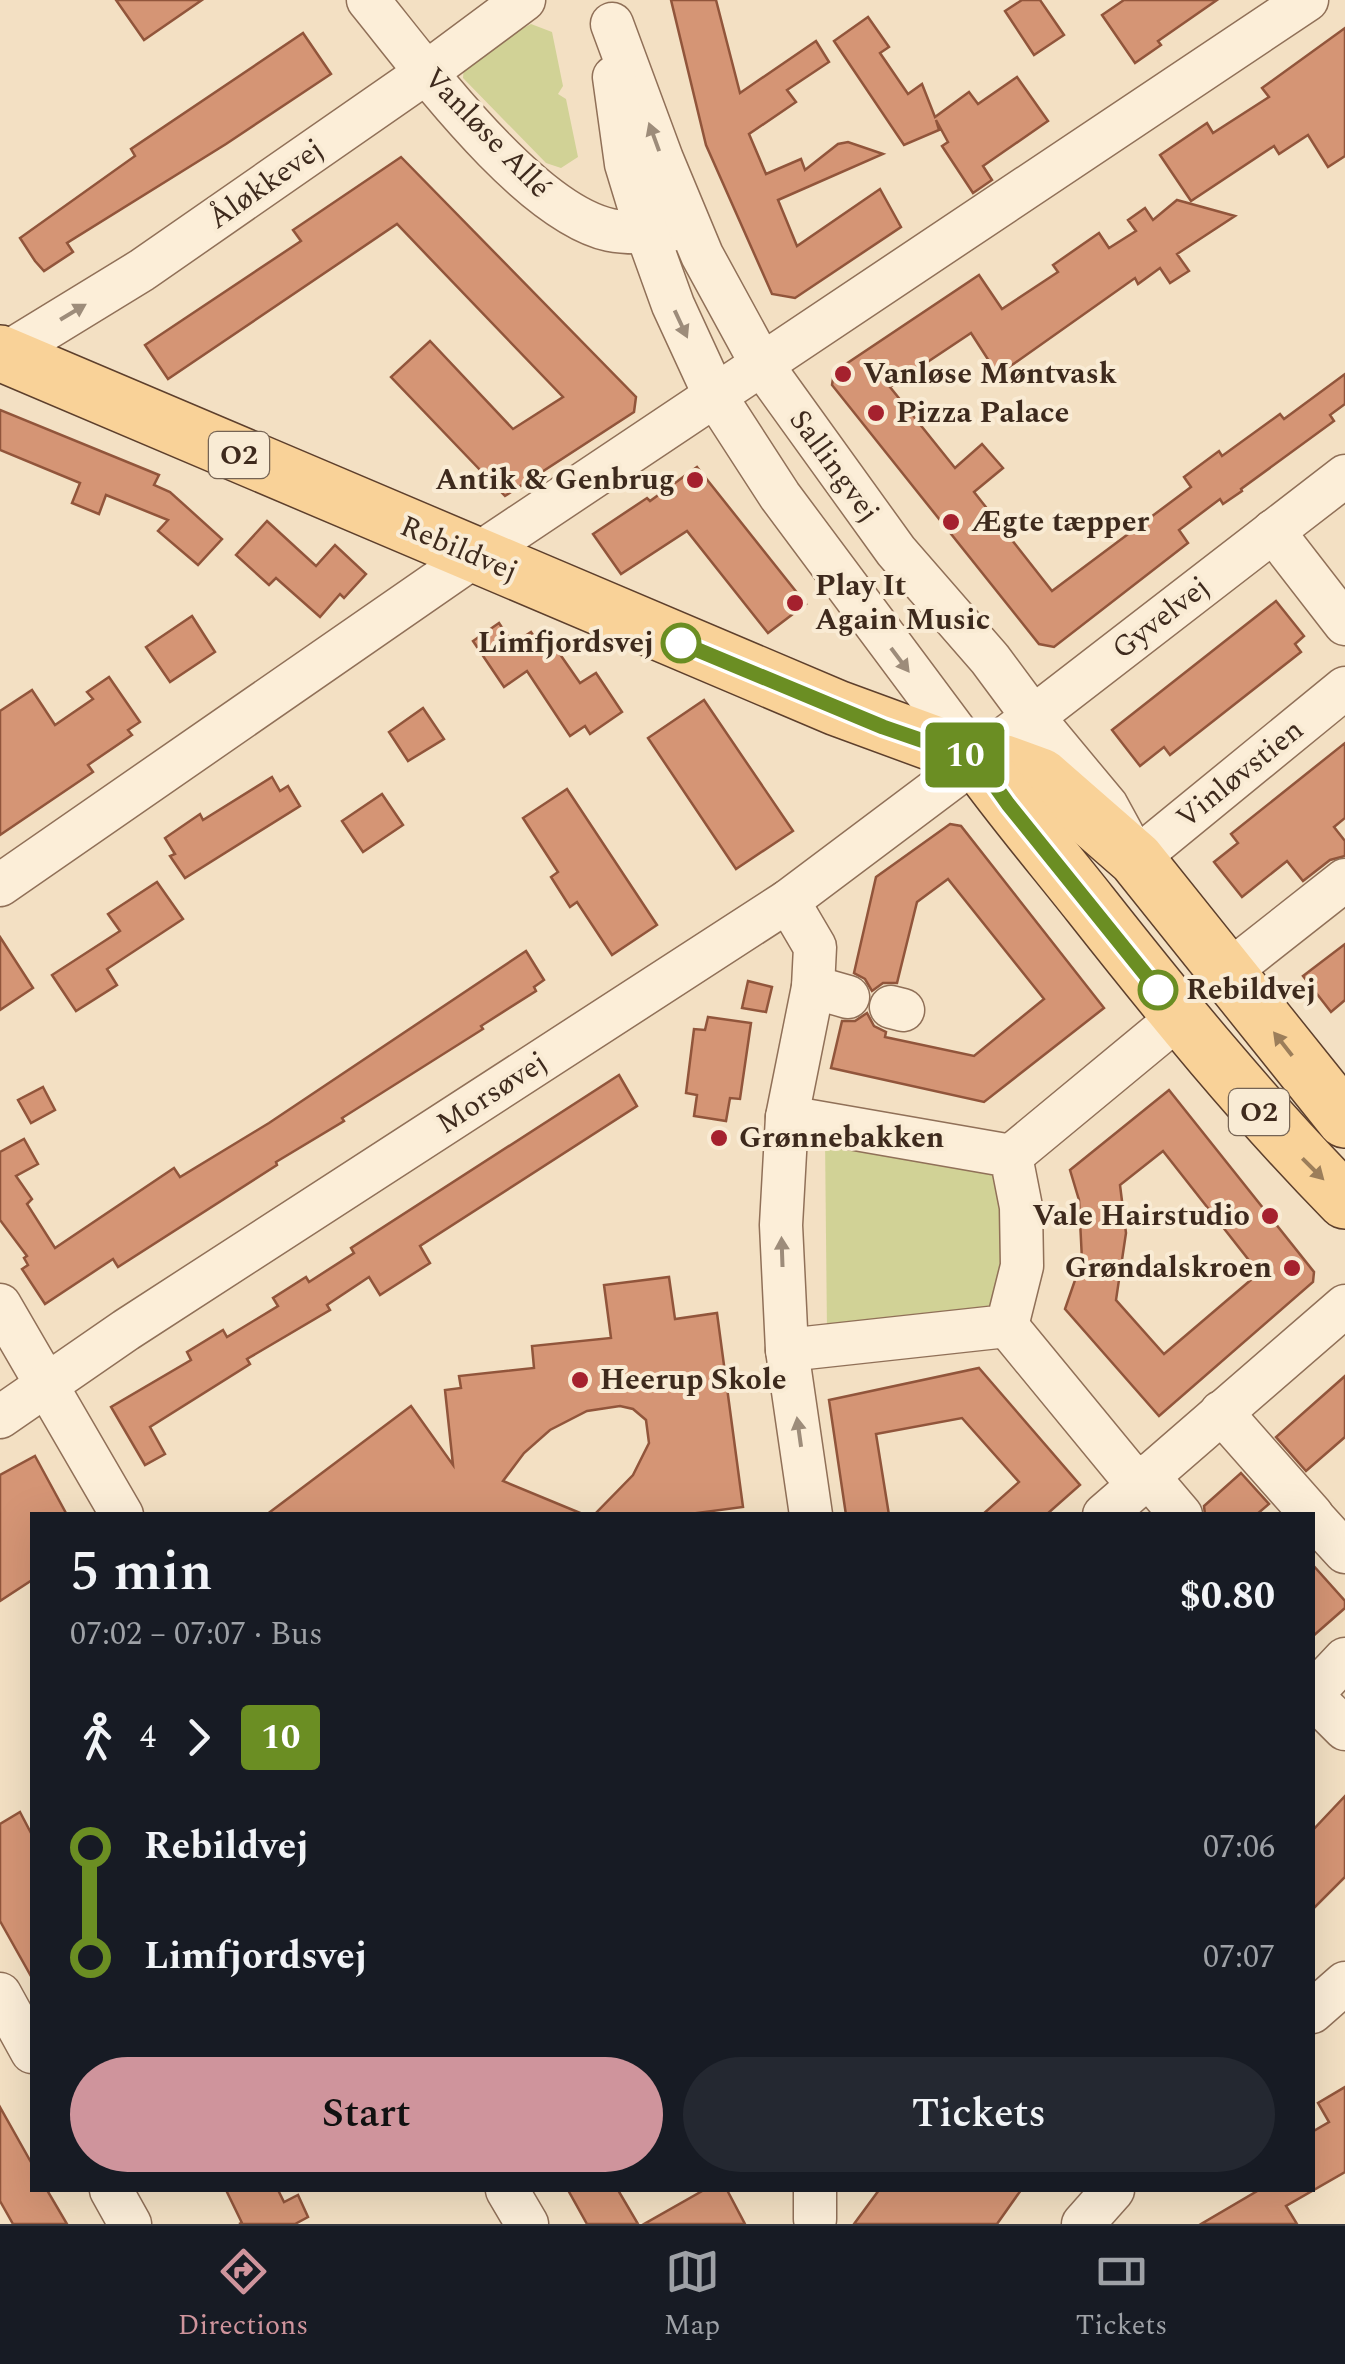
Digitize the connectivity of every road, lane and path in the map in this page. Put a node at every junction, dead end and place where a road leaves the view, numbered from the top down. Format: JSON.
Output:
{"nodes":[{"id":1,"x":368,"y":0,"type":"edge"},
{"id":2,"x":524,"y":0,"type":"edge"},
{"id":3,"x":1307,"y":0,"type":"edge"},
{"id":4,"x":611,"y":12,"type":"edge"},
{"id":5,"x":426,"y":72,"type":"junction"},
{"id":6,"x":690,"y":227,"type":"junction"},
{"id":7,"x":647,"y":233,"type":"junction"},
{"id":8,"x":1,"y":355,"type":"edge"},
{"id":9,"x":762,"y":365,"type":"junction"},
{"id":10,"x":714,"y":394,"type":"junction"},
{"id":11,"x":1345,"y":476,"type":"edge"},
{"id":12,"x":1273,"y":531,"type":"junction"},
{"id":13,"x":475,"y":556,"type":"junction"},
{"id":14,"x":1345,"y":624,"type":"edge"},
{"id":15,"x":1345,"y":688,"type":"edge"},
{"id":16,"x":1032,"y":718,"type":"junction"},
{"id":17,"x":976,"y":759,"type":"junction"},
{"id":18,"x":1136,"y":859,"type":"junction"},
{"id":19,"x":1345,"y":880,"type":"edge"},
{"id":20,"x":0,"y":885,"type":"edge"},
{"id":21,"x":788,"y":900,"type":"junction"},
{"id":22,"x":1227,"y":973,"type":"junction"},
{"id":23,"x":1179,"y":1017,"type":"junction"},
{"id":24,"x":1338,"y":1099,"type":"edge"},
{"id":25,"x":787,"y":1117,"type":"junction"},
{"id":26,"x":1011,"y":1156,"type":"junction"},
{"id":27,"x":1345,"y":1201,"type":"edge"},
{"id":28,"x":0,"y":1305,"type":"edge"},
{"id":29,"x":1345,"y":1306,"type":"edge"},
{"id":30,"x":1007,"y":1326,"type":"junction"},
{"id":31,"x":787,"y":1350,"type":"junction"},
{"id":32,"x":48,"y":1384,"type":"junction"},
{"id":33,"x":1221,"y":1412,"type":"junction"},
{"id":34,"x":0,"y":1417,"type":"edge"},
{"id":35,"x":1142,"y":1479,"type":"junction"},
{"id":36,"x":120,"y":1512,"type":"edge"},
{"id":37,"x":811,"y":1512,"type":"edge"},
{"id":38,"x":1107,"y":1512,"type":"edge"},
{"id":39,"x":1178,"y":1512,"type":"edge"},
{"id":40,"x":1309,"y":1512,"type":"edge"},
{"id":41,"x":1315,"y":1518,"type":"edge"},
{"id":42,"x":1345,"y":1552,"type":"edge"},
{"id":43,"x":1345,"y":1660,"type":"edge"},
{"id":44,"x":1315,"y":1692,"type":"edge"},
{"id":45,"x":1315,"y":1698,"type":"edge"},
{"id":46,"x":1345,"y":1729,"type":"edge"},
{"id":47,"x":1345,"y":1983,"type":"edge"},
{"id":48,"x":0,"y":1994,"type":"edge"},
{"id":49,"x":1315,"y":2009,"type":"edge"},
{"id":50,"x":30,"y":2048,"type":"edge"},
{"id":51,"x":112,"y":2192,"type":"edge"},
{"id":52,"x":508,"y":2192,"type":"edge"},
{"id":53,"x":130,"y":2224,"type":"edge"},
{"id":54,"x":527,"y":2224,"type":"edge"}],
"edges":[{"from":1,"to":5,"type":"street","name":"Vanløse Allé"},
{"from":2,"to":5,"type":"street","name":"Åløkkevej"},
{"from":3,"to":9,"type":"street"},
{"from":6,"to":4,"type":"street","name":"Sallingvej","one_way":true},
{"from":4,"to":7,"type":"street","name":"Sallingvej"},
{"from":5,"to":7,"type":"street","name":"Vanløse Allé"},
{"from":8,"to":5,"type":"street","name":"Åløkkevej","one_way":true},
{"from":6,"to":7,"type":"street","name":"Vanløse Allé"},
{"from":6,"to":9,"type":"street","name":"Sallingvej"},
{"from":7,"to":10,"type":"street","name":"Sallingvej","one_way":true},
{"from":8,"to":13,"type":"main road","name":"Rebildvej","number":"O2"},
{"from":9,"to":10,"type":"street"},
{"from":9,"to":16,"type":"street","name":"Sallingvej"},
{"from":10,"to":13,"type":"street"},
{"from":10,"to":17,"type":"street","name":"Sallingvej","one_way":true},
{"from":11,"to":12,"type":"street","name":"Gyvelvej"},
{"from":12,"to":14,"type":"street"},
{"from":12,"to":16,"type":"street","name":"Gyvelvej"},
{"from":13,"to":17,"type":"main road","name":"Rebildvej","number":"O2"},
{"from":13,"to":20,"type":"street"},
{"from":15,"to":18,"type":"street","name":"Vinløvstien"},
{"from":16,"to":17,"type":"street","name":"Gyvelvej"},
{"from":16,"to":18,"type":"street","name":"Sallingvej"},
{"from":17,"to":18,"type":"main road","name":"Sallingvej","number":"O2"},
{"from":17,"to":21,"type":"street","name":"Morsøvej"},
{"from":17,"to":23,"type":"main road","name":"Sallingvej","number":"O2"},
{"from":18,"to":22,"type":"main road","name":"Sallingvej","number":"O2"},
{"from":19,"to":22,"type":"street"},
{"from":21,"to":25,"type":"street"},
{"from":21,"to":32,"type":"street","name":"Morsøvej"},
{"from":24,"to":22,"type":"main road","name":"Sallingvej","number":"O2","one_way":true},
{"from":23,"to":26,"type":"street"},
{"from":23,"to":27,"type":"main road","name":"Sallingvej","number":"O2","one_way":true},
{"from":25,"to":26,"type":"street"},
{"from":31,"to":25,"type":"street","one_way":true},
{"from":26,"to":30,"type":"street"},
{"from":28,"to":32,"type":"street"},
{"from":29,"to":33,"type":"street"},
{"from":30,"to":31,"type":"street"},
{"from":30,"to":35,"type":"street"},
{"from":37,"to":31,"type":"street","one_way":true},
{"from":32,"to":34,"type":"street","name":"Morsøvej"},
{"from":32,"to":36,"type":"street"},
{"from":33,"to":35,"type":"street"},
{"from":33,"to":40,"type":"street"},
{"from":35,"to":38,"type":"street"},
{"from":35,"to":39,"type":"street"},
{"from":41,"to":42,"type":"street"},
{"from":43,"to":44,"type":"street"},
{"from":45,"to":46,"type":"street"},
{"from":47,"to":49,"type":"street"},
{"from":48,"to":50,"type":"street"},
{"from":51,"to":53,"type":"street"},
{"from":52,"to":54,"type":"street"}]}
